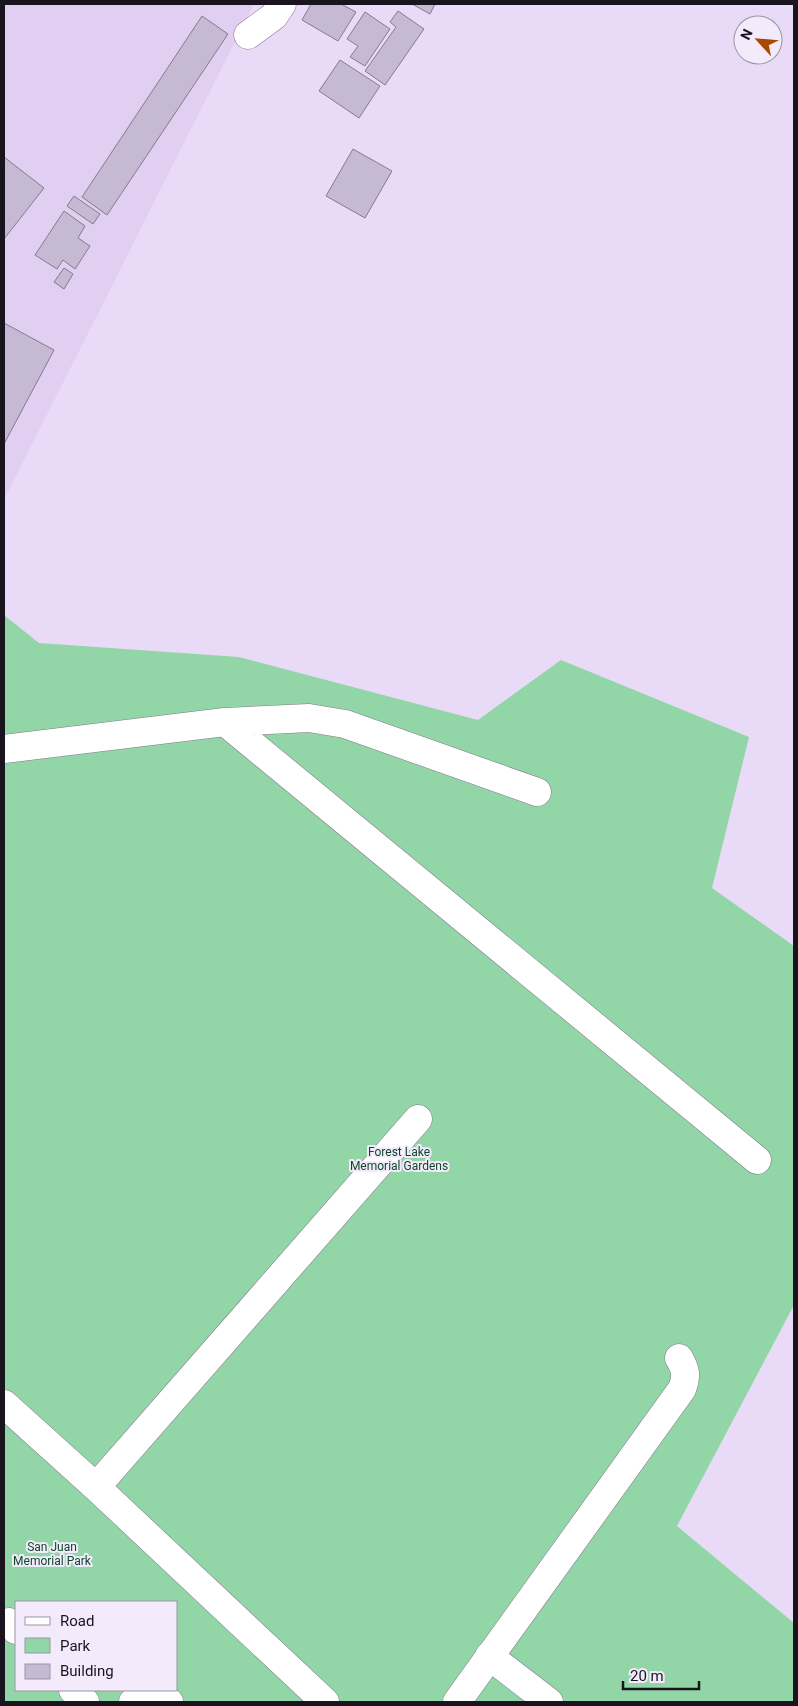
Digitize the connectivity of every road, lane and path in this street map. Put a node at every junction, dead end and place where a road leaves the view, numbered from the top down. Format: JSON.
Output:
{"nodes":[{"id":1,"x":282,"y":4,"type":"edge"},
{"id":2,"x":248,"y":35,"type":"dead end"},
{"id":3,"x":225,"y":722,"type":"junction"},
{"id":4,"x":4,"y":749,"type":"edge"},
{"id":5,"x":537,"y":792,"type":"dead end"},
{"id":6,"x":418,"y":1119,"type":"dead end"},
{"id":7,"x":757,"y":1160,"type":"dead end"},
{"id":8,"x":679,"y":1358,"type":"dead end"},
{"id":9,"x":4,"y":1404,"type":"edge"},
{"id":10,"x":96,"y":1487,"type":"junction"},
{"id":11,"x":489,"y":1656,"type":"junction"},
{"id":12,"x":74,"y":1691,"type":"edge"},
{"id":13,"x":146,"y":1691,"type":"edge"},
{"id":14,"x":158,"y":1691,"type":"edge"},
{"id":15,"x":85,"y":1702,"type":"edge"},
{"id":16,"x":133,"y":1702,"type":"edge"},
{"id":17,"x":169,"y":1702,"type":"edge"},
{"id":18,"x":325,"y":1702,"type":"edge"},
{"id":19,"x":458,"y":1702,"type":"edge"},
{"id":20,"x":549,"y":1702,"type":"edge"}],
"edges":[{"from":1,"to":2,"type":"street"},
{"from":3,"to":4,"type":"street"},
{"from":3,"to":5,"type":"street"},
{"from":3,"to":7,"type":"street"},
{"from":6,"to":10,"type":"street"},
{"from":8,"to":11,"type":"street"},
{"from":9,"to":10,"type":"street"},
{"from":10,"to":18,"type":"street"},
{"from":11,"to":19,"type":"street"},
{"from":11,"to":20,"type":"street"},
{"from":12,"to":15,"type":"street"},
{"from":13,"to":16,"type":"street"},
{"from":14,"to":17,"type":"street"}]}
